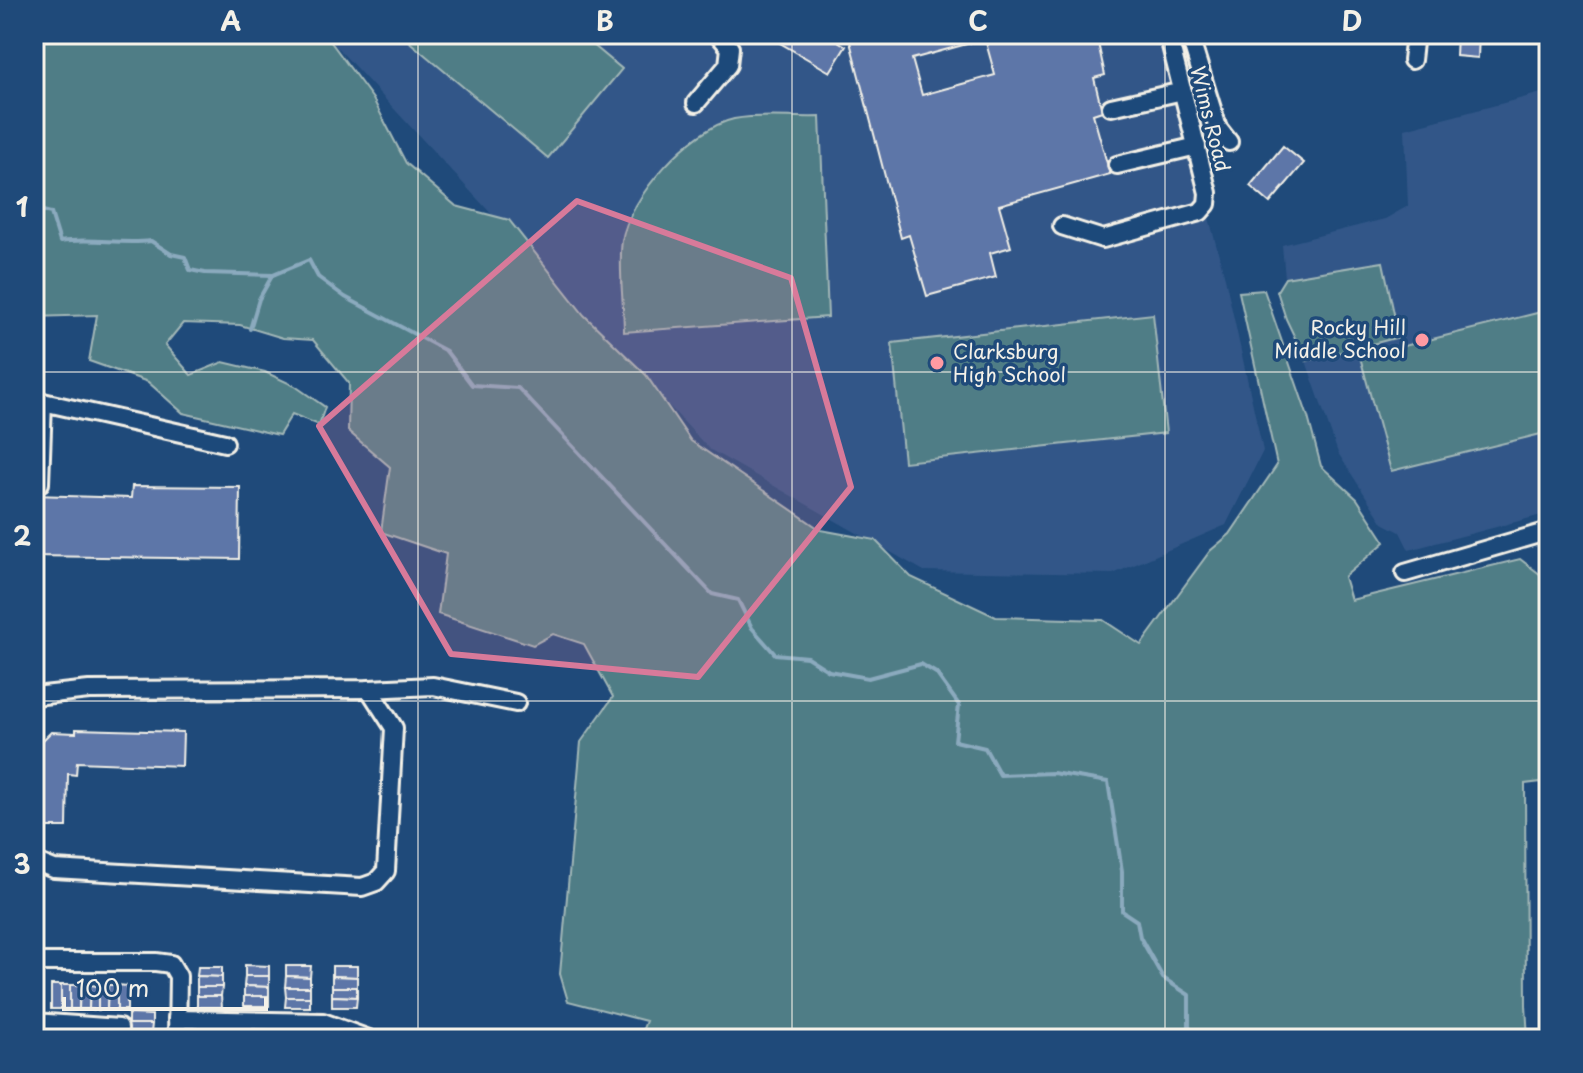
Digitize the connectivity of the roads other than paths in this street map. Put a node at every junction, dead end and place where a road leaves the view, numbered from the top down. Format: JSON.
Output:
{"nodes":[{"id":1,"x":718,"y":34,"type":"edge"},
{"id":2,"x":1168,"y":34,"type":"edge"},
{"id":3,"x":1189,"y":34,"type":"edge"},
{"id":4,"x":1415,"y":34,"type":"edge"},
{"id":5,"x":1412,"y":60,"type":"dead end"},
{"id":6,"x":1183,"y":91,"type":"junction"},
{"id":7,"x":696,"y":103,"type":"dead end"},
{"id":8,"x":1111,"y":107,"type":"dead end"},
{"id":9,"x":1229,"y":142,"type":"dead end"},
{"id":10,"x":1197,"y":146,"type":"junction"},
{"id":11,"x":1117,"y":165,"type":"dead end"},
{"id":12,"x":1062,"y":226,"type":"dead end"},
{"id":13,"x":38,"y":401,"type":"edge"},
{"id":14,"x":225,"y":443,"type":"dead end"},
{"id":15,"x":40,"y":483,"type":"dead end"},
{"id":16,"x":1549,"y":531,"type":"edge"},
{"id":17,"x":1405,"y":573,"type":"dead end"},
{"id":18,"x":369,"y":689,"type":"junction"},
{"id":19,"x":34,"y":696,"type":"edge"},
{"id":20,"x":516,"y":703,"type":"dead end"},
{"id":21,"x":34,"y":861,"type":"edge"},
{"id":22,"x":34,"y":962,"type":"edge"},
{"id":23,"x":177,"y":1019,"type":"junction"},
{"id":24,"x":34,"y":1022,"type":"edge"},
{"id":25,"x":119,"y":1039,"type":"edge"},
{"id":26,"x":177,"y":1039,"type":"edge"},
{"id":27,"x":369,"y":1039,"type":"edge"}],
"edges":[{"from":1,"to":7,"type":"street"},
{"from":2,"to":6,"type":"street","name":"Wims Road"},
{"from":3,"to":9,"type":"street"},
{"from":4,"to":5,"type":"street"},
{"from":6,"to":8,"type":"street"},
{"from":6,"to":10,"type":"street","name":"Wims Road"},
{"from":10,"to":11,"type":"street"},
{"from":10,"to":12,"type":"street","name":"Wims Road"},
{"from":13,"to":14,"type":"street"},
{"from":13,"to":15,"type":"street"},
{"from":16,"to":17,"type":"street"},
{"from":18,"to":19,"type":"street"},
{"from":18,"to":20,"type":"street"},
{"from":18,"to":21,"type":"street"},
{"from":22,"to":23,"type":"street"},
{"from":23,"to":26,"type":"street"},
{"from":23,"to":27,"type":"street"},
{"from":24,"to":25,"type":"street"}]}
